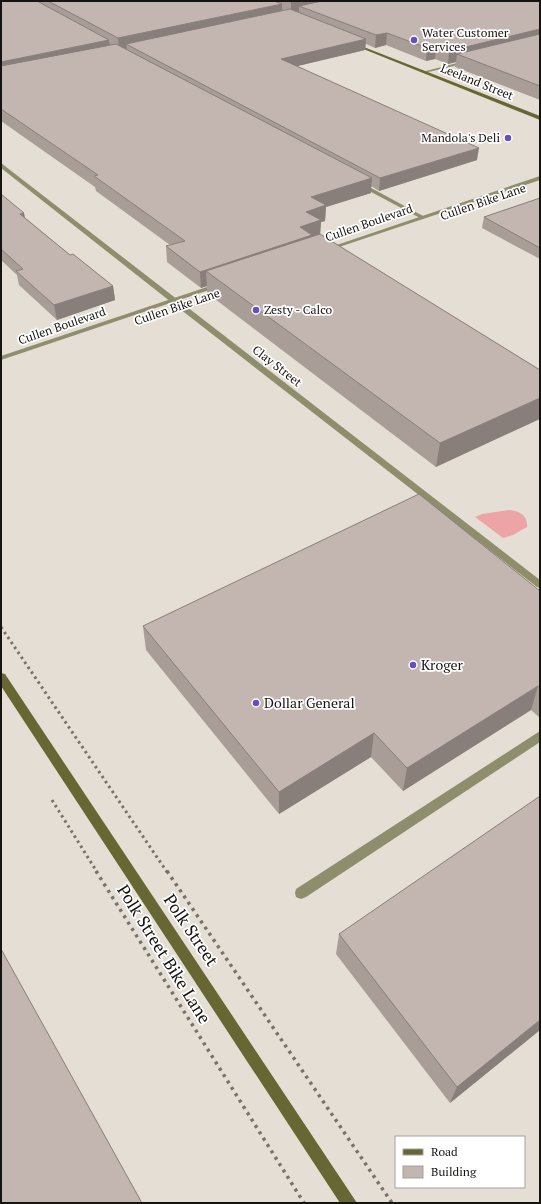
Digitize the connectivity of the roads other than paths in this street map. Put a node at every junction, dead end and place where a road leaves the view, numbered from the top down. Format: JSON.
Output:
{"nodes":[{"id":1,"x":351,"y":42,"type":"edge"},
{"id":2,"x":471,"y":60,"type":"edge"},
{"id":3,"x":424,"y":72,"type":"junction"},
{"id":4,"x":540,"y":118,"type":"edge"},
{"id":5,"x":1,"y":165,"type":"edge"},
{"id":6,"x":540,"y":178,"type":"edge"},
{"id":7,"x":356,"y":182,"type":"edge"},
{"id":8,"x":422,"y":217,"type":"junction"},
{"id":9,"x":316,"y":253,"type":"edge"},
{"id":10,"x":226,"y":283,"type":"edge"},
{"id":11,"x":173,"y":301,"type":"junction"},
{"id":12,"x":1,"y":358,"type":"edge"},
{"id":13,"x":540,"y":585,"type":"edge"},
{"id":14,"x":1,"y":677,"type":"edge"},
{"id":15,"x":540,"y":736,"type":"edge"},
{"id":16,"x":301,"y":892,"type":"dead end"},
{"id":17,"x":349,"y":1203,"type":"edge"}],
"edges":[{"from":1,"to":3,"type":"main road","name":"Leeland Street"},
{"from":2,"to":3,"type":"street"},
{"from":3,"to":4,"type":"main road","name":"Leeland Street"},
{"from":5,"to":11,"type":"street","name":"Clay Street"},
{"from":6,"to":8,"type":"street","name":"Cullen Boulevard"},
{"from":7,"to":8,"type":"street"},
{"from":8,"to":9,"type":"street","name":"Cullen Boulevard"},
{"from":10,"to":11,"type":"street","name":"Cullen Boulevard"},
{"from":11,"to":12,"type":"street","name":"Cullen Boulevard"},
{"from":11,"to":13,"type":"street","name":"Clay Street"},
{"from":14,"to":17,"type":"main road","name":"Polk Street"},
{"from":15,"to":16,"type":"street"}]}
